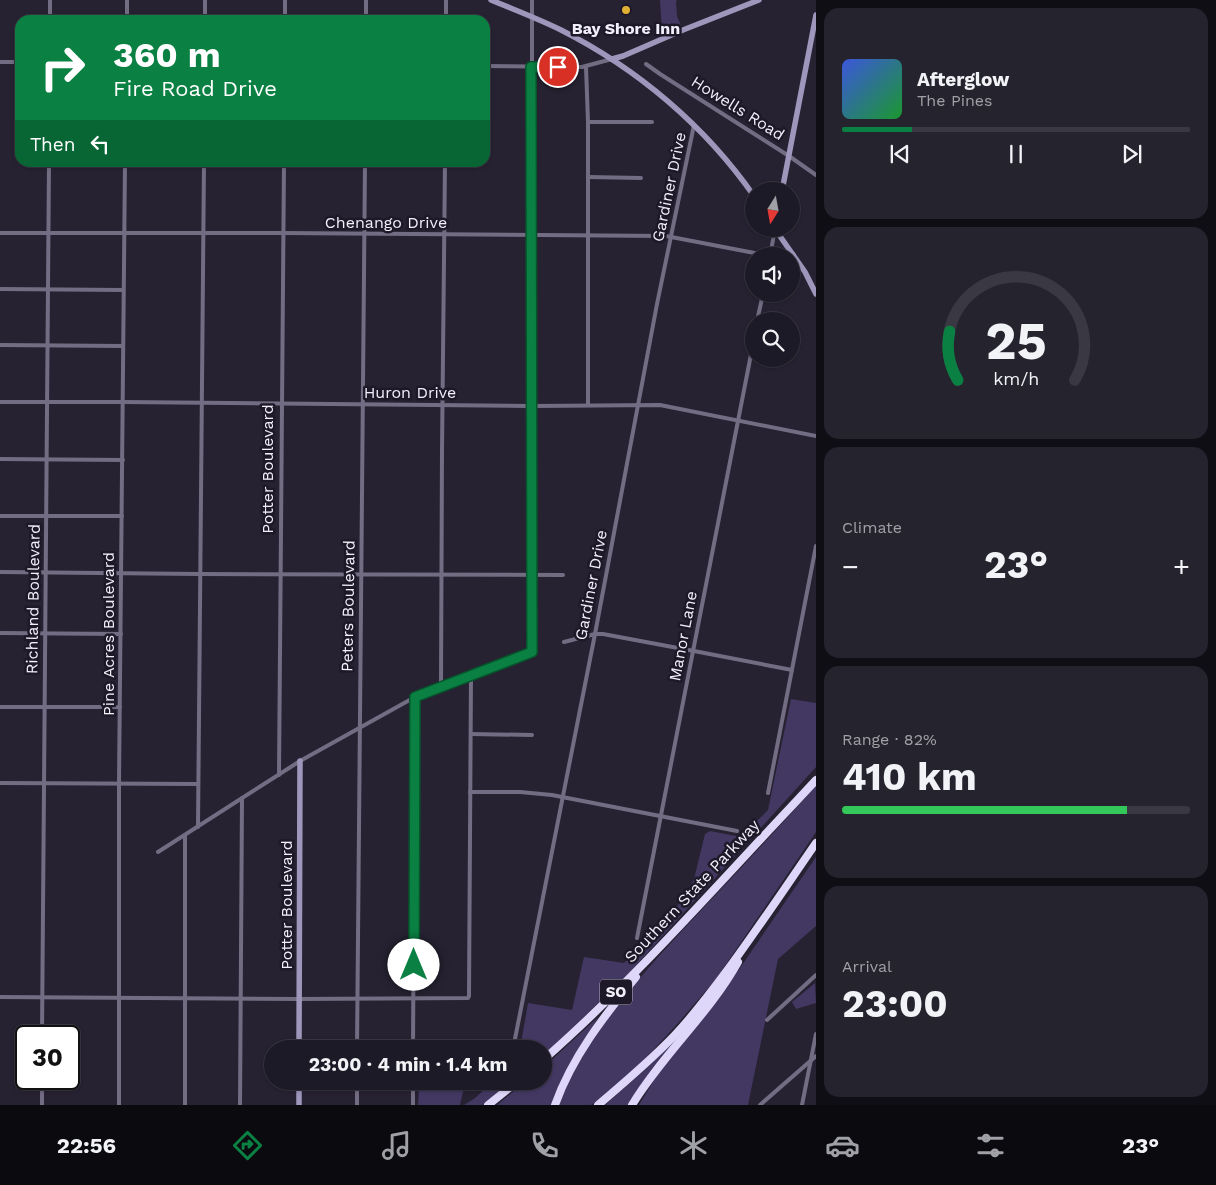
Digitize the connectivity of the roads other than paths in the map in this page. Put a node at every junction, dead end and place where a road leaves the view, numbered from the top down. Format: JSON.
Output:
{"nodes":[{"id":1,"x":50,"y":0,"type":"edge"},
{"id":2,"x":127,"y":0,"type":"edge"},
{"id":3,"x":205,"y":0,"type":"edge"},
{"id":4,"x":285,"y":0,"type":"edge"},
{"id":5,"x":366,"y":0,"type":"edge"},
{"id":6,"x":446,"y":0,"type":"edge"},
{"id":7,"x":491,"y":0,"type":"edge"},
{"id":8,"x":532,"y":0,"type":"edge"},
{"id":9,"x":759,"y":0,"type":"edge"},
{"id":10,"x":50,"y":15,"type":"edge"},
{"id":11,"x":126,"y":15,"type":"edge"},
{"id":12,"x":205,"y":15,"type":"edge"},
{"id":13,"x":285,"y":15,"type":"edge"},
{"id":14,"x":366,"y":15,"type":"edge"},
{"id":15,"x":446,"y":15,"type":"edge"},
{"id":16,"x":816,"y":15,"type":"edge"},
{"id":17,"x":532,"y":17,"type":"junction"},
{"id":18,"x":612,"y":59,"type":"junction"},
{"id":19,"x":0,"y":62,"type":"edge"},
{"id":20,"x":15,"y":62,"type":"edge"},
{"id":21,"x":646,"y":64,"type":"dead end"},
{"id":22,"x":490,"y":66,"type":"edge"},
{"id":23,"x":531,"y":67,"type":"junction"},
{"id":24,"x":586,"y":67,"type":"junction"},
{"id":25,"x":588,"y":122,"type":"junction"},
{"id":26,"x":652,"y":122,"type":"dead end"},
{"id":27,"x":694,"y":126,"type":"junction"},
{"id":28,"x":789,"y":156,"type":"junction"},
{"id":29,"x":48,"y":167,"type":"edge"},
{"id":30,"x":125,"y":167,"type":"edge"},
{"id":31,"x":204,"y":167,"type":"edge"},
{"id":32,"x":284,"y":167,"type":"edge"},
{"id":33,"x":365,"y":167,"type":"edge"},
{"id":34,"x":445,"y":167,"type":"edge"},
{"id":35,"x":816,"y":176,"type":"edge"},
{"id":36,"x":588,"y":177,"type":"junction"},
{"id":37,"x":641,"y":178,"type":"dead end"},
{"id":38,"x":784,"y":182,"type":"edge"},
{"id":39,"x":745,"y":185,"type":"edge"},
{"id":40,"x":0,"y":233,"type":"edge"},
{"id":41,"x":48,"y":233,"type":"junction"},
{"id":42,"x":124,"y":233,"type":"junction"},
{"id":43,"x":283,"y":233,"type":"junction"},
{"id":44,"x":203,"y":234,"type":"junction"},
{"id":45,"x":445,"y":234,"type":"junction"},
{"id":46,"x":364,"y":235,"type":"junction"},
{"id":47,"x":531,"y":235,"type":"junction"},
{"id":48,"x":588,"y":235,"type":"junction"},
{"id":49,"x":671,"y":237,"type":"junction"},
{"id":50,"x":745,"y":251,"type":"edge"},
{"id":51,"x":800,"y":265,"type":"edge"},
{"id":52,"x":805,"y":272,"type":"junction"},
{"id":53,"x":816,"y":285,"type":"edge"},
{"id":54,"x":0,"y":289,"type":"edge"},
{"id":55,"x":48,"y":290,"type":"junction"},
{"id":56,"x":123,"y":290,"type":"junction"},
{"id":57,"x":816,"y":294,"type":"edge"},
{"id":58,"x":0,"y":345,"type":"edge"},
{"id":59,"x":47,"y":346,"type":"junction"},
{"id":60,"x":123,"y":346,"type":"junction"},
{"id":61,"x":748,"y":367,"type":"edge"},
{"id":62,"x":0,"y":402,"type":"edge"},
{"id":63,"x":47,"y":402,"type":"junction"},
{"id":64,"x":123,"y":402,"type":"junction"},
{"id":65,"x":201,"y":403,"type":"junction"},
{"id":66,"x":282,"y":404,"type":"junction"},
{"id":67,"x":362,"y":404,"type":"junction"},
{"id":68,"x":442,"y":405,"type":"junction"},
{"id":69,"x":588,"y":405,"type":"junction"},
{"id":70,"x":638,"y":405,"type":"junction"},
{"id":71,"x":532,"y":406,"type":"junction"},
{"id":72,"x":738,"y":420,"type":"junction"},
{"id":73,"x":816,"y":436,"type":"edge"},
{"id":74,"x":0,"y":459,"type":"edge"},
{"id":75,"x":46,"y":460,"type":"junction"},
{"id":76,"x":122,"y":460,"type":"junction"},
{"id":77,"x":0,"y":516,"type":"edge"},
{"id":78,"x":46,"y":516,"type":"junction"},
{"id":79,"x":122,"y":516,"type":"junction"},
{"id":80,"x":816,"y":546,"type":"edge"},
{"id":81,"x":0,"y":572,"type":"edge"},
{"id":82,"x":45,"y":573,"type":"junction"},
{"id":83,"x":121,"y":574,"type":"junction"},
{"id":84,"x":200,"y":574,"type":"junction"},
{"id":85,"x":280,"y":574,"type":"junction"},
{"id":86,"x":361,"y":574,"type":"junction"},
{"id":87,"x":442,"y":574,"type":"junction"},
{"id":88,"x":533,"y":574,"type":"junction"},
{"id":89,"x":563,"y":575,"type":"dead end"},
{"id":90,"x":0,"y":633,"type":"edge"},
{"id":91,"x":45,"y":633,"type":"junction"},
{"id":92,"x":121,"y":634,"type":"junction"},
{"id":93,"x":595,"y":634,"type":"junction"},
{"id":94,"x":564,"y":642,"type":"dead end"},
{"id":95,"x":694,"y":651,"type":"junction"},
{"id":96,"x":792,"y":670,"type":"junction"},
{"id":97,"x":471,"y":675,"type":"junction"},
{"id":98,"x":441,"y":686,"type":"junction"},
{"id":99,"x":415,"y":697,"type":"junction"},
{"id":100,"x":0,"y":707,"type":"edge"},
{"id":101,"x":45,"y":707,"type":"junction"},
{"id":102,"x":120,"y":708,"type":"junction"},
{"id":103,"x":359,"y":728,"type":"junction"},
{"id":104,"x":471,"y":734,"type":"junction"},
{"id":105,"x":532,"y":735,"type":"dead end"},
{"id":106,"x":300,"y":761,"type":"junction"},
{"id":107,"x":816,"y":772,"type":"edge"},
{"id":108,"x":279,"y":775,"type":"junction"},
{"id":109,"x":816,"y":780,"type":"edge"},
{"id":110,"x":0,"y":783,"type":"edge"},
{"id":111,"x":44,"y":783,"type":"junction"},
{"id":112,"x":120,"y":783,"type":"junction"},
{"id":113,"x":198,"y":784,"type":"junction"},
{"id":114,"x":470,"y":792,"type":"junction"},
{"id":115,"x":768,"y":793,"type":"dead end"},
{"id":116,"x":562,"y":796,"type":"junction"},
{"id":117,"x":242,"y":798,"type":"junction"},
{"id":118,"x":792,"y":804,"type":"junction"},
{"id":119,"x":662,"y":817,"type":"junction"},
{"id":120,"x":198,"y":827,"type":"junction"},
{"id":121,"x":737,"y":832,"type":"dead end"},
{"id":122,"x":185,"y":836,"type":"junction"},
{"id":123,"x":816,"y":843,"type":"edge"},
{"id":124,"x":158,"y":852,"type":"dead end"},
{"id":125,"x":816,"y":853,"type":"edge"},
{"id":126,"x":790,"y":882,"type":"junction"},
{"id":127,"x":687,"y":919,"type":"junction"},
{"id":128,"x":755,"y":933,"type":"junction"},
{"id":129,"x":637,"y":938,"type":"dead end"},
{"id":130,"x":816,"y":975,"type":"edge"},
{"id":131,"x":0,"y":997,"type":"edge"},
{"id":132,"x":120,"y":997,"type":"junction"},
{"id":133,"x":43,"y":998,"type":"junction"},
{"id":134,"x":185,"y":998,"type":"junction"},
{"id":135,"x":240,"y":998,"type":"junction"},
{"id":136,"x":414,"y":998,"type":"junction"},
{"id":137,"x":299,"y":999,"type":"junction"},
{"id":138,"x":357,"y":999,"type":"junction"},
{"id":139,"x":767,"y":1020,"type":"dead end"},
{"id":140,"x":42,"y":1025,"type":"edge"},
{"id":141,"x":816,"y":1034,"type":"edge"},
{"id":142,"x":299,"y":1040,"type":"edge"},
{"id":143,"x":357,"y":1040,"type":"edge"},
{"id":144,"x":413,"y":1040,"type":"edge"},
{"id":145,"x":515,"y":1040,"type":"edge"},
{"id":146,"x":552,"y":1052,"type":"edge"},
{"id":147,"x":816,"y":1056,"type":"edge"},
{"id":148,"x":811,"y":1060,"type":"junction"},
{"id":149,"x":42,"y":1090,"type":"edge"},
{"id":150,"x":299,"y":1090,"type":"edge"},
{"id":151,"x":357,"y":1090,"type":"edge"},
{"id":152,"x":413,"y":1090,"type":"edge"},
{"id":153,"x":507,"y":1090,"type":"edge"},
{"id":154,"x":42,"y":1105,"type":"edge"},
{"id":155,"x":119,"y":1105,"type":"edge"},
{"id":156,"x":184,"y":1105,"type":"edge"},
{"id":157,"x":240,"y":1105,"type":"edge"},
{"id":158,"x":298,"y":1105,"type":"edge"},
{"id":159,"x":357,"y":1105,"type":"edge"},
{"id":160,"x":413,"y":1105,"type":"edge"},
{"id":161,"x":488,"y":1105,"type":"edge"},
{"id":162,"x":554,"y":1105,"type":"edge"},
{"id":163,"x":598,"y":1105,"type":"edge"},
{"id":164,"x":632,"y":1105,"type":"edge"},
{"id":165,"x":760,"y":1105,"type":"edge"},
{"id":166,"x":802,"y":1105,"type":"edge"}],
"edges":[{"from":1,"to":10,"type":"street"},
{"from":2,"to":11,"type":"street"},
{"from":3,"to":12,"type":"street"},
{"from":4,"to":13,"type":"street"},
{"from":5,"to":14,"type":"street"},
{"from":6,"to":15,"type":"street"},
{"from":7,"to":17,"type":"street"},
{"from":8,"to":17,"type":"street"},
{"from":9,"to":18,"type":"street"},
{"from":16,"to":28,"type":"street"},
{"from":17,"to":18,"type":"street"},
{"from":17,"to":23,"type":"street"},
{"from":18,"to":24,"type":"street"},
{"from":18,"to":27,"type":"street"},
{"from":19,"to":20,"type":"street"},
{"from":21,"to":28,"type":"street","name":"Howells Road"},
{"from":22,"to":23,"type":"street"},
{"from":23,"to":24,"type":"street"},
{"from":23,"to":47,"type":"street"},
{"from":24,"to":25,"type":"street"},
{"from":25,"to":26,"type":"street"},
{"from":25,"to":36,"type":"street"},
{"from":27,"to":39,"type":"street"},
{"from":27,"to":49,"type":"street","name":"Gardiner Drive"},
{"from":28,"to":35,"type":"street","name":"Howells Road"},
{"from":28,"to":38,"type":"street"},
{"from":29,"to":41,"type":"street","name":"Richland Boulevard"},
{"from":30,"to":42,"type":"street","name":"Pine Acres Boulevard"},
{"from":31,"to":44,"type":"street"},
{"from":32,"to":43,"type":"street","name":"Potter Boulevard"},
{"from":33,"to":46,"type":"street","name":"Peters Boulevard"},
{"from":34,"to":45,"type":"street"},
{"from":36,"to":37,"type":"street"},
{"from":36,"to":48,"type":"street"},
{"from":40,"to":41,"type":"street","name":"Chenango Drive"},
{"from":41,"to":42,"type":"street","name":"Chenango Drive"},
{"from":41,"to":55,"type":"street","name":"Richland Boulevard"},
{"from":42,"to":44,"type":"street","name":"Chenango Drive"},
{"from":42,"to":56,"type":"street","name":"Pine Acres Boulevard"},
{"from":43,"to":44,"type":"street","name":"Chenango Drive"},
{"from":43,"to":46,"type":"street","name":"Chenango Drive"},
{"from":43,"to":66,"type":"street","name":"Potter Boulevard"},
{"from":44,"to":65,"type":"street"},
{"from":45,"to":46,"type":"street","name":"Chenango Drive"},
{"from":45,"to":47,"type":"street","name":"Chenango Drive"},
{"from":45,"to":68,"type":"street"},
{"from":46,"to":67,"type":"street","name":"Peters Boulevard"},
{"from":47,"to":48,"type":"street","name":"Chenango Drive"},
{"from":47,"to":71,"type":"street"},
{"from":48,"to":49,"type":"street","name":"Chenango Drive"},
{"from":48,"to":69,"type":"street"},
{"from":49,"to":50,"type":"street","name":"Chenango Drive"},
{"from":49,"to":70,"type":"street","name":"Gardiner Drive"},
{"from":51,"to":52,"type":"street"},
{"from":52,"to":53,"type":"street"},
{"from":52,"to":57,"type":"street"},
{"from":54,"to":55,"type":"street"},
{"from":55,"to":56,"type":"street"},
{"from":55,"to":59,"type":"street","name":"Richland Boulevard"},
{"from":56,"to":60,"type":"street","name":"Pine Acres Boulevard"},
{"from":58,"to":59,"type":"street"},
{"from":59,"to":60,"type":"street"},
{"from":59,"to":63,"type":"street","name":"Richland Boulevard"},
{"from":60,"to":64,"type":"street","name":"Pine Acres Boulevard"},
{"from":61,"to":72,"type":"street","name":"Manor Lane"},
{"from":62,"to":63,"type":"street","name":"Huron Drive"},
{"from":63,"to":64,"type":"street","name":"Huron Drive"},
{"from":63,"to":75,"type":"street","name":"Richland Boulevard"},
{"from":64,"to":65,"type":"street","name":"Huron Drive"},
{"from":64,"to":76,"type":"street","name":"Pine Acres Boulevard"},
{"from":65,"to":66,"type":"street","name":"Huron Drive"},
{"from":65,"to":84,"type":"street"},
{"from":66,"to":67,"type":"street","name":"Huron Drive"},
{"from":66,"to":85,"type":"street","name":"Potter Boulevard"},
{"from":67,"to":68,"type":"street","name":"Huron Drive"},
{"from":67,"to":86,"type":"street","name":"Peters Boulevard"},
{"from":68,"to":71,"type":"street","name":"Huron Drive"},
{"from":68,"to":87,"type":"street"},
{"from":69,"to":70,"type":"street","name":"Huron Drive"},
{"from":69,"to":71,"type":"street","name":"Huron Drive"},
{"from":70,"to":72,"type":"street","name":"Huron Drive"},
{"from":70,"to":93,"type":"street","name":"Gardiner Drive"},
{"from":71,"to":88,"type":"street"},
{"from":72,"to":73,"type":"street","name":"Huron Drive"},
{"from":72,"to":95,"type":"street","name":"Manor Lane"},
{"from":74,"to":75,"type":"street"},
{"from":75,"to":76,"type":"street"},
{"from":75,"to":78,"type":"street","name":"Richland Boulevard"},
{"from":76,"to":79,"type":"street","name":"Pine Acres Boulevard"},
{"from":77,"to":78,"type":"street"},
{"from":78,"to":79,"type":"street"},
{"from":78,"to":82,"type":"street","name":"Richland Boulevard"},
{"from":79,"to":83,"type":"street","name":"Pine Acres Boulevard"},
{"from":80,"to":96,"type":"street"},
{"from":81,"to":82,"type":"street"},
{"from":82,"to":83,"type":"street"},
{"from":82,"to":91,"type":"street","name":"Richland Boulevard"},
{"from":83,"to":84,"type":"street"},
{"from":83,"to":92,"type":"street","name":"Pine Acres Boulevard"},
{"from":84,"to":85,"type":"street"},
{"from":84,"to":113,"type":"street"},
{"from":85,"to":86,"type":"street"},
{"from":85,"to":108,"type":"street","name":"Potter Boulevard"},
{"from":86,"to":87,"type":"street"},
{"from":86,"to":103,"type":"street","name":"Peters Boulevard"},
{"from":87,"to":88,"type":"street"},
{"from":87,"to":98,"type":"street"},
{"from":88,"to":89,"type":"street"},
{"from":88,"to":97,"type":"street"},
{"from":90,"to":91,"type":"street"},
{"from":91,"to":92,"type":"street"},
{"from":91,"to":101,"type":"street","name":"Richland Boulevard"},
{"from":92,"to":102,"type":"street","name":"Pine Acres Boulevard"},
{"from":93,"to":94,"type":"street"},
{"from":93,"to":95,"type":"street"},
{"from":93,"to":116,"type":"street","name":"Gardiner Drive"},
{"from":95,"to":96,"type":"street"},
{"from":95,"to":119,"type":"street","name":"Manor Lane"},
{"from":96,"to":115,"type":"street"},
{"from":97,"to":98,"type":"street"},
{"from":97,"to":104,"type":"street"},
{"from":98,"to":99,"type":"street"},
{"from":99,"to":103,"type":"street"},
{"from":99,"to":136,"type":"street"},
{"from":100,"to":101,"type":"street"},
{"from":101,"to":102,"type":"street"},
{"from":101,"to":111,"type":"street","name":"Richland Boulevard"},
{"from":102,"to":112,"type":"street","name":"Pine Acres Boulevard"},
{"from":103,"to":106,"type":"street"},
{"from":103,"to":138,"type":"street","name":"Peters Boulevard"},
{"from":104,"to":105,"type":"street"},
{"from":104,"to":114,"type":"street"},
{"from":106,"to":108,"type":"street"},
{"from":106,"to":137,"type":"street","name":"Potter Boulevard"},
{"from":107,"to":118,"type":"highway"},
{"from":108,"to":117,"type":"street"},
{"from":109,"to":118,"type":"highway","name":"Southern State Parkway","number":"SO"},
{"from":110,"to":111,"type":"street"},
{"from":111,"to":112,"type":"street"},
{"from":111,"to":133,"type":"street","name":"Richland Boulevard"},
{"from":112,"to":113,"type":"street"},
{"from":112,"to":132,"type":"street","name":"Pine Acres Boulevard"},
{"from":113,"to":120,"type":"street"},
{"from":114,"to":116,"type":"street"},
{"from":114,"to":136,"type":"street"},
{"from":116,"to":119,"type":"street"},
{"from":116,"to":145,"type":"street","name":"Gardiner Drive"},
{"from":117,"to":120,"type":"street"},
{"from":117,"to":135,"type":"street"},
{"from":118,"to":127,"type":"highway","name":"Southern State Parkway","number":"SO"},
{"from":119,"to":121,"type":"street"},
{"from":119,"to":129,"type":"street","name":"Manor Lane"},
{"from":120,"to":122,"type":"street"},
{"from":122,"to":124,"type":"street"},
{"from":122,"to":134,"type":"street"},
{"from":123,"to":126,"type":"highway"},
{"from":125,"to":126,"type":"highway"},
{"from":126,"to":128,"type":"highway"},
{"from":127,"to":146,"type":"highway","name":"Southern State Parkway","number":"SO"},
{"from":127,"to":162,"type":"highway"},
{"from":128,"to":163,"type":"highway"},
{"from":128,"to":164,"type":"highway"},
{"from":130,"to":139,"type":"street"},
{"from":131,"to":133,"type":"street"},
{"from":132,"to":133,"type":"street"},
{"from":132,"to":134,"type":"street"},
{"from":132,"to":155,"type":"street","name":"Pine Acres Boulevard"},
{"from":133,"to":140,"type":"street","name":"Richland Boulevard"},
{"from":134,"to":135,"type":"street"},
{"from":134,"to":156,"type":"street"},
{"from":135,"to":137,"type":"street"},
{"from":135,"to":157,"type":"street"},
{"from":136,"to":138,"type":"street"},
{"from":136,"to":144,"type":"street"},
{"from":137,"to":138,"type":"street"},
{"from":137,"to":142,"type":"street","name":"Potter Boulevard"},
{"from":138,"to":143,"type":"street","name":"Peters Boulevard"},
{"from":141,"to":148,"type":"street"},
{"from":147,"to":148,"type":"street"},
{"from":148,"to":165,"type":"street"},
{"from":148,"to":166,"type":"street"},
{"from":149,"to":154,"type":"street"},
{"from":150,"to":158,"type":"street"},
{"from":151,"to":159,"type":"street"},
{"from":152,"to":160,"type":"street"},
{"from":153,"to":161,"type":"highway"}]}
